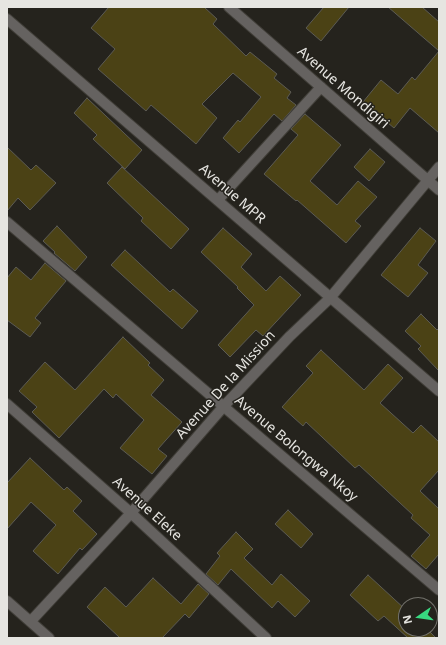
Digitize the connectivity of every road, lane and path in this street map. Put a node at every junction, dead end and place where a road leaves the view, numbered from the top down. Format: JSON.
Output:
{"nodes":[{"id":1,"x":229,"y":7,"type":"edge"},
{"id":2,"x":7,"y":19,"type":"edge"},
{"id":3,"x":321,"y":87,"type":"junction"},
{"id":4,"x":439,"y":167,"type":"edge"},
{"id":5,"x":428,"y":181,"type":"junction"},
{"id":6,"x":439,"y":190,"type":"edge"},
{"id":7,"x":218,"y":200,"type":"junction"},
{"id":8,"x":7,"y":222,"type":"edge"},
{"id":9,"x":330,"y":298,"type":"junction"},
{"id":10,"x":439,"y":391,"type":"edge"},
{"id":11,"x":7,"y":404,"type":"edge"},
{"id":12,"x":224,"y":406,"type":"junction"},
{"id":13,"x":131,"y":513,"type":"junction"},
{"id":14,"x":439,"y":590,"type":"edge"},
{"id":15,"x":7,"y":602,"type":"edge"},
{"id":16,"x":31,"y":621,"type":"junction"},
{"id":17,"x":49,"y":638,"type":"edge"},
{"id":18,"x":266,"y":638,"type":"edge"}],
"edges":[{"from":1,"to":3,"type":"street","name":"Avenue Mondigiri"},
{"from":2,"to":7,"type":"street","name":"Avenue MPR"},
{"from":3,"to":5,"type":"street","name":"Avenue Mondigiri"},
{"from":3,"to":7,"type":"street"},
{"from":4,"to":5,"type":"street","name":"Avenue De la Mission"},
{"from":5,"to":6,"type":"street","name":"Avenue Mondigiri"},
{"from":5,"to":9,"type":"street","name":"Avenue De la Mission"},
{"from":7,"to":9,"type":"street","name":"Avenue MPR"},
{"from":8,"to":12,"type":"street","name":"Avenue Bolongwa Nkoy"},
{"from":9,"to":10,"type":"street","name":"Avenue MPR"},
{"from":9,"to":12,"type":"street","name":"Avenue De la Mission"},
{"from":11,"to":13,"type":"street","name":"Avenue Eleke"},
{"from":12,"to":13,"type":"street","name":"Avenue De la Mission"},
{"from":12,"to":14,"type":"street","name":"Avenue Bolongwa Nkoy"},
{"from":13,"to":16,"type":"street","name":"Avenue De la Mission"},
{"from":13,"to":18,"type":"street","name":"Avenue Eleke"},
{"from":15,"to":16,"type":"street"},
{"from":16,"to":17,"type":"street"}]}
